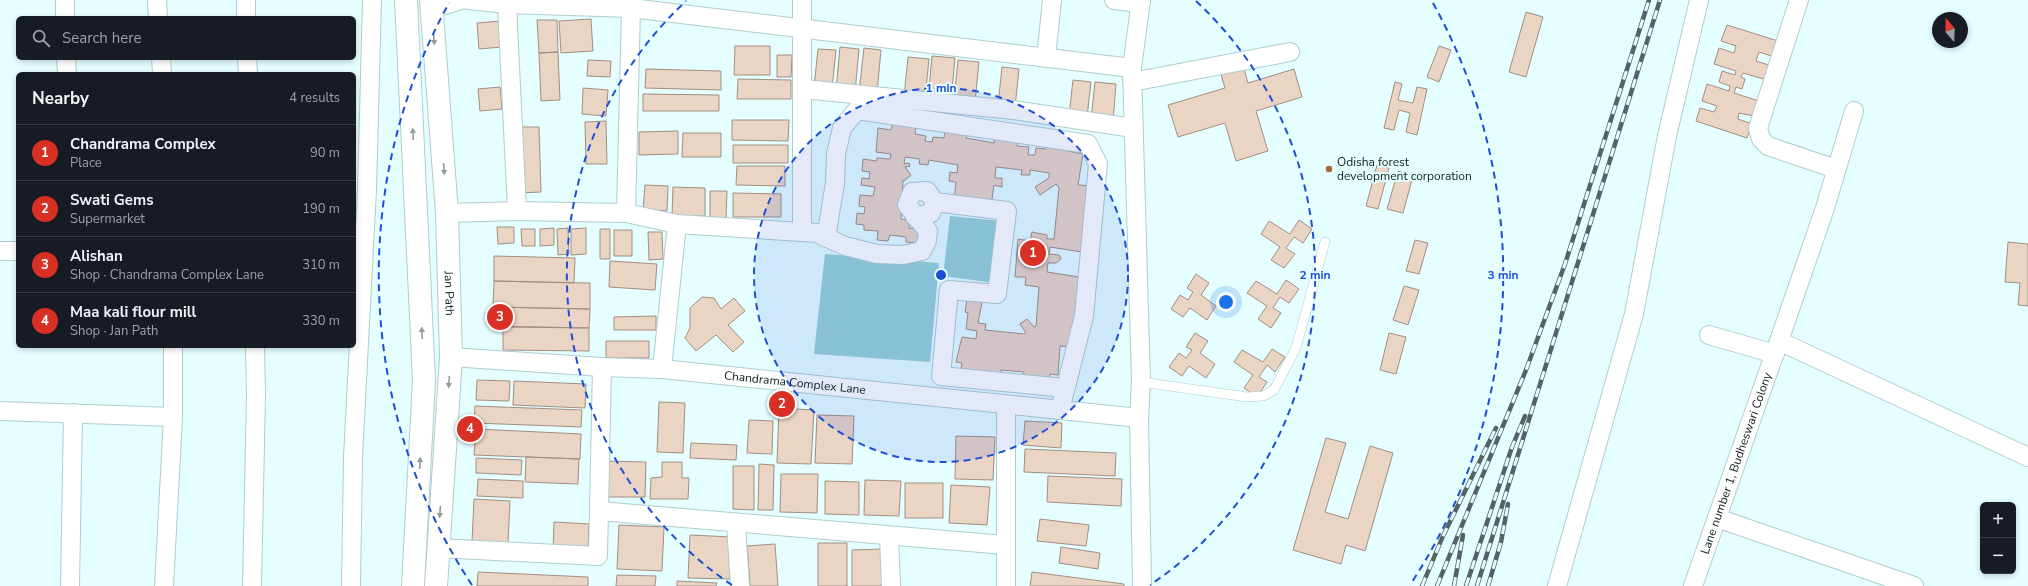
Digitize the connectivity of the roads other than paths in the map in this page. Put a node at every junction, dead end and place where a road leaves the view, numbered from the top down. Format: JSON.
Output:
{"nodes":[{"id":1,"x":65,"y":0,"type":"edge"},
{"id":2,"x":157,"y":0,"type":"edge"},
{"id":3,"x":246,"y":0,"type":"edge"},
{"id":4,"x":372,"y":0,"type":"edge"},
{"id":5,"x":406,"y":0,"type":"edge"},
{"id":6,"x":461,"y":0,"type":"edge"},
{"id":7,"x":468,"y":0,"type":"edge"},
{"id":8,"x":802,"y":0,"type":"edge"},
{"id":9,"x":1052,"y":0,"type":"edge"},
{"id":10,"x":1114,"y":0,"type":"edge"},
{"id":11,"x":1699,"y":0,"type":"edge"},
{"id":12,"x":1799,"y":0,"type":"edge"},
{"id":13,"x":1141,"y":1,"type":"edge"},
{"id":14,"x":432,"y":4,"type":"edge"},
{"id":15,"x":507,"y":4,"type":"junction"},
{"id":16,"x":637,"y":6,"type":"edge"},
{"id":17,"x":65,"y":16,"type":"edge"},
{"id":18,"x":158,"y":16,"type":"edge"},
{"id":19,"x":246,"y":16,"type":"edge"},
{"id":20,"x":803,"y":28,"type":"junction"},
{"id":21,"x":1290,"y":52,"type":"dead end"},
{"id":22,"x":1046,"y":58,"type":"junction"},
{"id":23,"x":66,"y":60,"type":"edge"},
{"id":24,"x":161,"y":60,"type":"edge"},
{"id":25,"x":247,"y":60,"type":"edge"},
{"id":26,"x":67,"y":72,"type":"edge"},
{"id":27,"x":162,"y":72,"type":"edge"},
{"id":28,"x":248,"y":72,"type":"edge"},
{"id":29,"x":1132,"y":75,"type":"junction"},
{"id":30,"x":803,"y":89,"type":"junction"},
{"id":31,"x":1854,"y":111,"type":"dead end"},
{"id":32,"x":1134,"y":128,"type":"junction"},
{"id":33,"x":1836,"y":169,"type":"junction"},
{"id":34,"x":935,"y":202,"type":"junction"},
{"id":35,"x":517,"y":211,"type":"junction"},
{"id":36,"x":447,"y":213,"type":"junction"},
{"id":37,"x":626,"y":213,"type":"junction"},
{"id":38,"x":915,"y":217,"type":"junction"},
{"id":39,"x":677,"y":224,"type":"junction"},
{"id":40,"x":802,"y":232,"type":"junction"},
{"id":41,"x":826,"y":238,"type":"junction"},
{"id":42,"x":1325,"y":242,"type":"dead end"},
{"id":43,"x":0,"y":251,"type":"edge"},
{"id":44,"x":16,"y":251,"type":"edge"},
{"id":45,"x":1709,"y":335,"type":"dead end"},
{"id":46,"x":173,"y":348,"type":"edge"},
{"id":47,"x":254,"y":348,"type":"edge"},
{"id":48,"x":1777,"y":348,"type":"junction"},
{"id":49,"x":451,"y":357,"type":"junction"},
{"id":50,"x":602,"y":367,"type":"junction"},
{"id":51,"x":662,"y":369,"type":"junction"},
{"id":52,"x":1141,"y":382,"type":"junction"},
{"id":53,"x":1065,"y":388,"type":"junction"},
{"id":54,"x":1006,"y":405,"type":"junction"},
{"id":55,"x":1060,"y":410,"type":"junction"},
{"id":56,"x":0,"y":411,"type":"edge"},
{"id":57,"x":73,"y":413,"type":"junction"},
{"id":58,"x":173,"y":417,"type":"junction"},
{"id":59,"x":1139,"y":418,"type":"junction"},
{"id":60,"x":2028,"y":457,"type":"edge"},
{"id":61,"x":599,"y":511,"type":"junction"},
{"id":62,"x":1717,"y":518,"type":"junction"},
{"id":63,"x":736,"y":524,"type":"junction"},
{"id":64,"x":889,"y":536,"type":"junction"},
{"id":65,"x":1005,"y":545,"type":"junction"},
{"id":66,"x":437,"y":548,"type":"junction"},
{"id":67,"x":70,"y":586,"type":"edge"},
{"id":68,"x":164,"y":586,"type":"edge"},
{"id":69,"x":252,"y":586,"type":"edge"},
{"id":70,"x":351,"y":586,"type":"edge"},
{"id":71,"x":413,"y":586,"type":"edge"},
{"id":72,"x":436,"y":586,"type":"edge"},
{"id":73,"x":740,"y":586,"type":"edge"},
{"id":74,"x":891,"y":586,"type":"edge"},
{"id":75,"x":1006,"y":586,"type":"edge"},
{"id":76,"x":1142,"y":586,"type":"edge"},
{"id":77,"x":1557,"y":586,"type":"edge"},
{"id":78,"x":1693,"y":586,"type":"edge"},
{"id":79,"x":1914,"y":586,"type":"edge"}],
"edges":[{"from":1,"to":17,"type":"street"},
{"from":2,"to":18,"type":"street"},
{"from":3,"to":19,"type":"street"},
{"from":4,"to":70,"type":"street"},
{"from":71,"to":5,"type":"main road","one_way":true},
{"from":6,"to":14,"type":"street"},
{"from":7,"to":15,"type":"street"},
{"from":8,"to":20,"type":"street"},
{"from":9,"to":22,"type":"street"},
{"from":10,"to":13,"type":"street"},
{"from":11,"to":77,"type":"street"},
{"from":12,"to":33,"type":"street"},
{"from":13,"to":29,"type":"street"},
{"from":14,"to":36,"type":"main road","name":"Jan Path","one_way":true},
{"from":15,"to":16,"type":"street"},
{"from":15,"to":35,"type":"street"},
{"from":16,"to":20,"type":"street"},
{"from":16,"to":37,"type":"street"},
{"from":20,"to":22,"type":"street"},
{"from":20,"to":30,"type":"street"},
{"from":21,"to":29,"type":"street"},
{"from":22,"to":29,"type":"street"},
{"from":23,"to":26,"type":"street"},
{"from":24,"to":27,"type":"street"},
{"from":25,"to":28,"type":"street"},
{"from":29,"to":32,"type":"street"},
{"from":30,"to":32,"type":"street"},
{"from":30,"to":40,"type":"street"},
{"from":31,"to":33,"type":"street","name":"Lane number 1, Budheswari Colony"},
{"from":32,"to":52,"type":"street"},
{"from":33,"to":48,"type":"street","name":"Lane number 1, Budheswari Colony"},
{"from":34,"to":38,"type":"street"},
{"from":34,"to":38,"type":"street"},
{"from":34,"to":53,"type":"street"},
{"from":35,"to":36,"type":"street"},
{"from":35,"to":37,"type":"street"},
{"from":36,"to":49,"type":"main road","name":"Jan Path"},
{"from":37,"to":39,"type":"street"},
{"from":38,"to":41,"type":"street"},
{"from":39,"to":40,"type":"street"},
{"from":39,"to":51,"type":"street"},
{"from":40,"to":41,"type":"street"},
{"from":41,"to":53,"type":"street"},
{"from":42,"to":52,"type":"lane"},
{"from":43,"to":44,"type":"street"},
{"from":45,"to":48,"type":"street"},
{"from":46,"to":58,"type":"street"},
{"from":47,"to":69,"type":"street"},
{"from":48,"to":60,"type":"street"},
{"from":48,"to":62,"type":"street","name":"Lane number 1, Budheswari Colony"},
{"from":49,"to":50,"type":"street","name":"Chandrama Complex Lane"},
{"from":49,"to":66,"type":"main road","name":"Jan Path","one_way":true},
{"from":50,"to":51,"type":"street","name":"Chandrama Complex Lane"},
{"from":50,"to":61,"type":"street"},
{"from":51,"to":54,"type":"street","name":"Chandrama Complex Lane"},
{"from":52,"to":59,"type":"street"},
{"from":53,"to":55,"type":"street"},
{"from":54,"to":55,"type":"street","name":"Chandrama Complex Lane"},
{"from":54,"to":65,"type":"street"},
{"from":55,"to":59,"type":"street","name":"Chandrama Complex Lane"},
{"from":56,"to":57,"type":"street"},
{"from":57,"to":58,"type":"street"},
{"from":57,"to":67,"type":"street"},
{"from":58,"to":68,"type":"street"},
{"from":59,"to":76,"type":"street"},
{"from":61,"to":63,"type":"street"},
{"from":61,"to":66,"type":"street"},
{"from":62,"to":78,"type":"street","name":"Lane number 1, Budheswari Colony"},
{"from":62,"to":79,"type":"street"},
{"from":63,"to":64,"type":"street"},
{"from":63,"to":73,"type":"street"},
{"from":64,"to":65,"type":"street"},
{"from":64,"to":74,"type":"street"},
{"from":65,"to":75,"type":"street"},
{"from":66,"to":72,"type":"main road","name":"Jan Path"}]}
